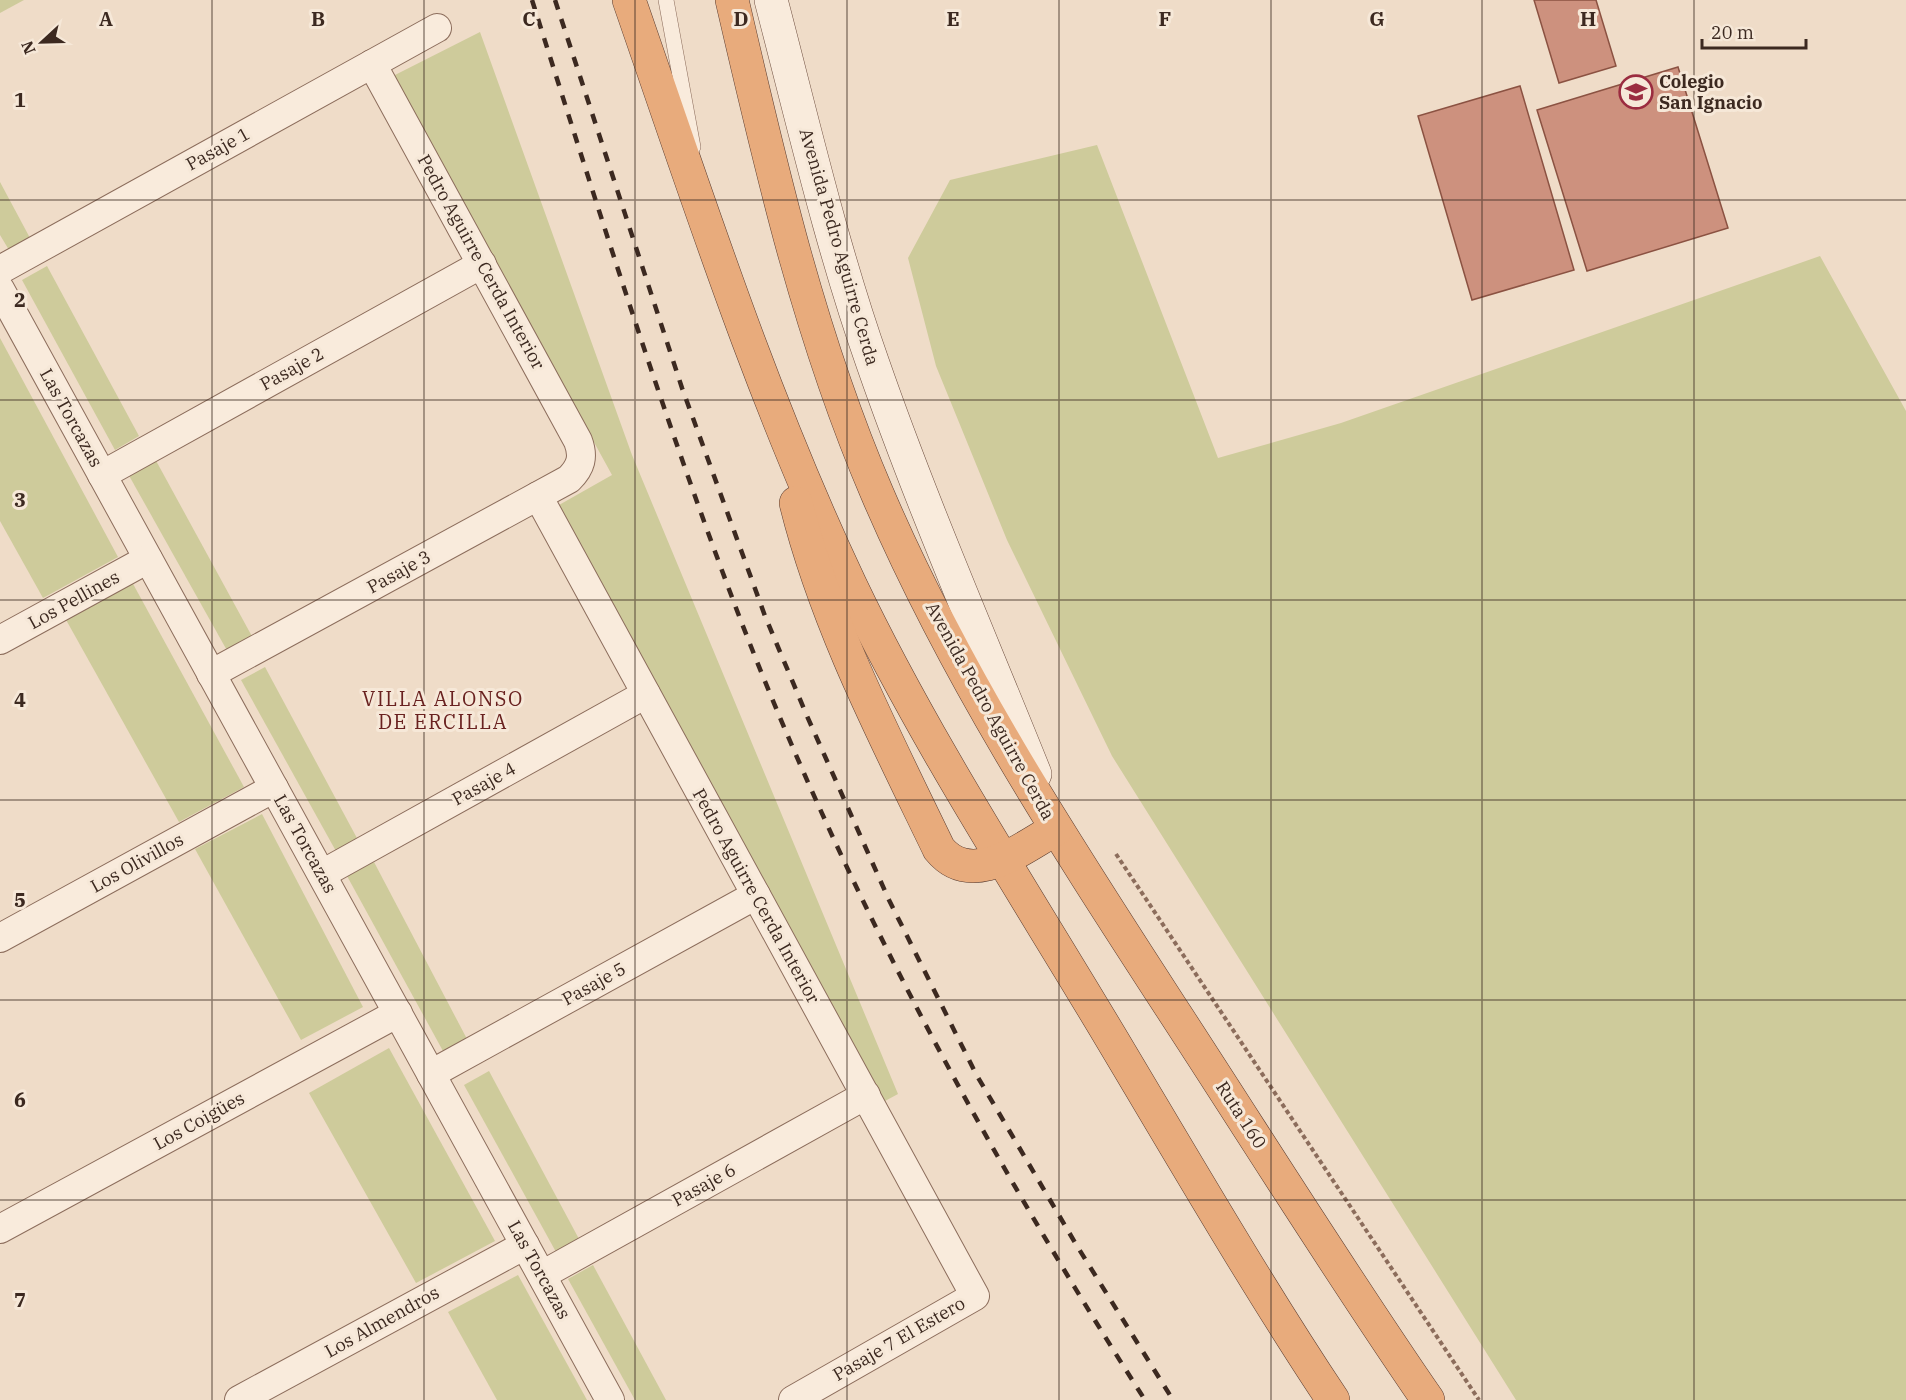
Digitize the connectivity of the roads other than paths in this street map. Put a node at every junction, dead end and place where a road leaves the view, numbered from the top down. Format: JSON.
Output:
{"nodes":[{"id":1,"x":629,"y":0,"type":"edge"},
{"id":2,"x":666,"y":0,"type":"edge"},
{"id":3,"x":732,"y":0,"type":"edge"},
{"id":4,"x":771,"y":0,"type":"edge"},
{"id":5,"x":437,"y":28,"type":"dead end"},
{"id":6,"x":372,"y":64,"type":"junction"},
{"id":7,"x":703,"y":214,"type":"junction"},
{"id":8,"x":482,"y":264,"type":"junction"},
{"id":9,"x":0,"y":270,"type":"edge"},
{"id":10,"x":0,"y":289,"type":"edge"},
{"id":11,"x":768,"y":390,"type":"junction"},
{"id":12,"x":581,"y":463,"type":"joint"},
{"id":13,"x":102,"y":475,"type":"junction"},
{"id":14,"x":538,"y":496,"type":"junction"},
{"id":15,"x":148,"y":559,"type":"junction"},
{"id":16,"x":0,"y":640,"type":"edge"},
{"id":17,"x":212,"y":674,"type":"junction"},
{"id":18,"x":646,"y":694,"type":"junction"},
{"id":19,"x":274,"y":788,"type":"junction"},
{"id":20,"x":1056,"y":829,"type":"junction"},
{"id":21,"x":1001,"y":859,"type":"junction"},
{"id":22,"x":322,"y":874,"type":"junction"},
{"id":23,"x":756,"y":895,"type":"junction"},
{"id":24,"x":0,"y":938,"type":"edge"},
{"id":25,"x":398,"y":1013,"type":"junction"},
{"id":26,"x":431,"y":1074,"type":"junction"},
{"id":27,"x":866,"y":1095,"type":"junction"},
{"id":28,"x":0,"y":1229,"type":"edge"},
{"id":29,"x":525,"y":1245,"type":"junction"},
{"id":30,"x":542,"y":1275,"type":"junction"},
{"id":31,"x":975,"y":1296,"type":"joint"},
{"id":32,"x":239,"y":1400,"type":"edge"},
{"id":33,"x":610,"y":1400,"type":"edge"},
{"id":34,"x":793,"y":1400,"type":"edge"},
{"id":35,"x":1333,"y":1400,"type":"edge"},
{"id":36,"x":1428,"y":1400,"type":"edge"}],
"edges":[{"from":1,"to":7,"type":"highway"},
{"from":2,"to":7,"type":"lane"},
{"from":3,"to":20,"type":"highway","name":"Avenida Pedro Aguirre Cerda"},
{"from":4,"to":20,"type":"main road","name":"Avenida Pedro Aguirre Cerda"},
{"from":5,"to":6,"type":"street","name":"Pasaje 1"},
{"from":6,"to":8,"type":"street","name":"Pedro Aguirre Cerda Interior"},
{"from":6,"to":9,"type":"street","name":"Pasaje 1"},
{"from":7,"to":11,"type":"highway"},
{"from":8,"to":12,"type":"street","name":"Pedro Aguirre Cerda Interior"},
{"from":8,"to":13,"type":"street","name":"Pasaje 2"},
{"from":10,"to":13,"type":"street","name":"Las Torcazas"},
{"from":11,"to":21,"type":"highway"},
{"from":11,"to":21,"type":"highway"},
{"from":12,"to":14,"type":"street","name":"Pasaje 3"},
{"from":13,"to":15,"type":"street","name":"Las Torcazas"},
{"from":14,"to":17,"type":"street","name":"Pasaje 3"},
{"from":14,"to":18,"type":"street","name":"Pedro Aguirre Cerda Interior"},
{"from":15,"to":16,"type":"street","name":"Los Pellines"},
{"from":15,"to":17,"type":"street","name":"Las Torcazas"},
{"from":17,"to":19,"type":"street","name":"Las Torcazas"},
{"from":18,"to":22,"type":"street","name":"Pasaje 4"},
{"from":18,"to":23,"type":"street","name":"Pedro Aguirre Cerda Interior"},
{"from":19,"to":22,"type":"street","name":"Las Torcazas"},
{"from":19,"to":24,"type":"street","name":"Los Olivillos"},
{"from":20,"to":21,"type":"highway"},
{"from":20,"to":36,"type":"highway","name":"Ruta 160"},
{"from":21,"to":35,"type":"highway"},
{"from":22,"to":25,"type":"street","name":"Las Torcazas"},
{"from":23,"to":26,"type":"street","name":"Pasaje 5"},
{"from":23,"to":27,"type":"street","name":"Pedro Aguirre Cerda Interior"},
{"from":25,"to":26,"type":"street","name":"Las Torcazas"},
{"from":25,"to":28,"type":"street","name":"Los Coigües"},
{"from":26,"to":29,"type":"street","name":"Las Torcazas"},
{"from":27,"to":30,"type":"street","name":"Pasaje 6"},
{"from":27,"to":31,"type":"street","name":"Pedro Aguirre Cerda Interior"},
{"from":29,"to":30,"type":"street","name":"Las Torcazas"},
{"from":29,"to":32,"type":"street","name":"Los Almendros"},
{"from":30,"to":33,"type":"street","name":"Las Torcazas"},
{"from":31,"to":34,"type":"street","name":"Pasaje 7 El Estero"}]}
